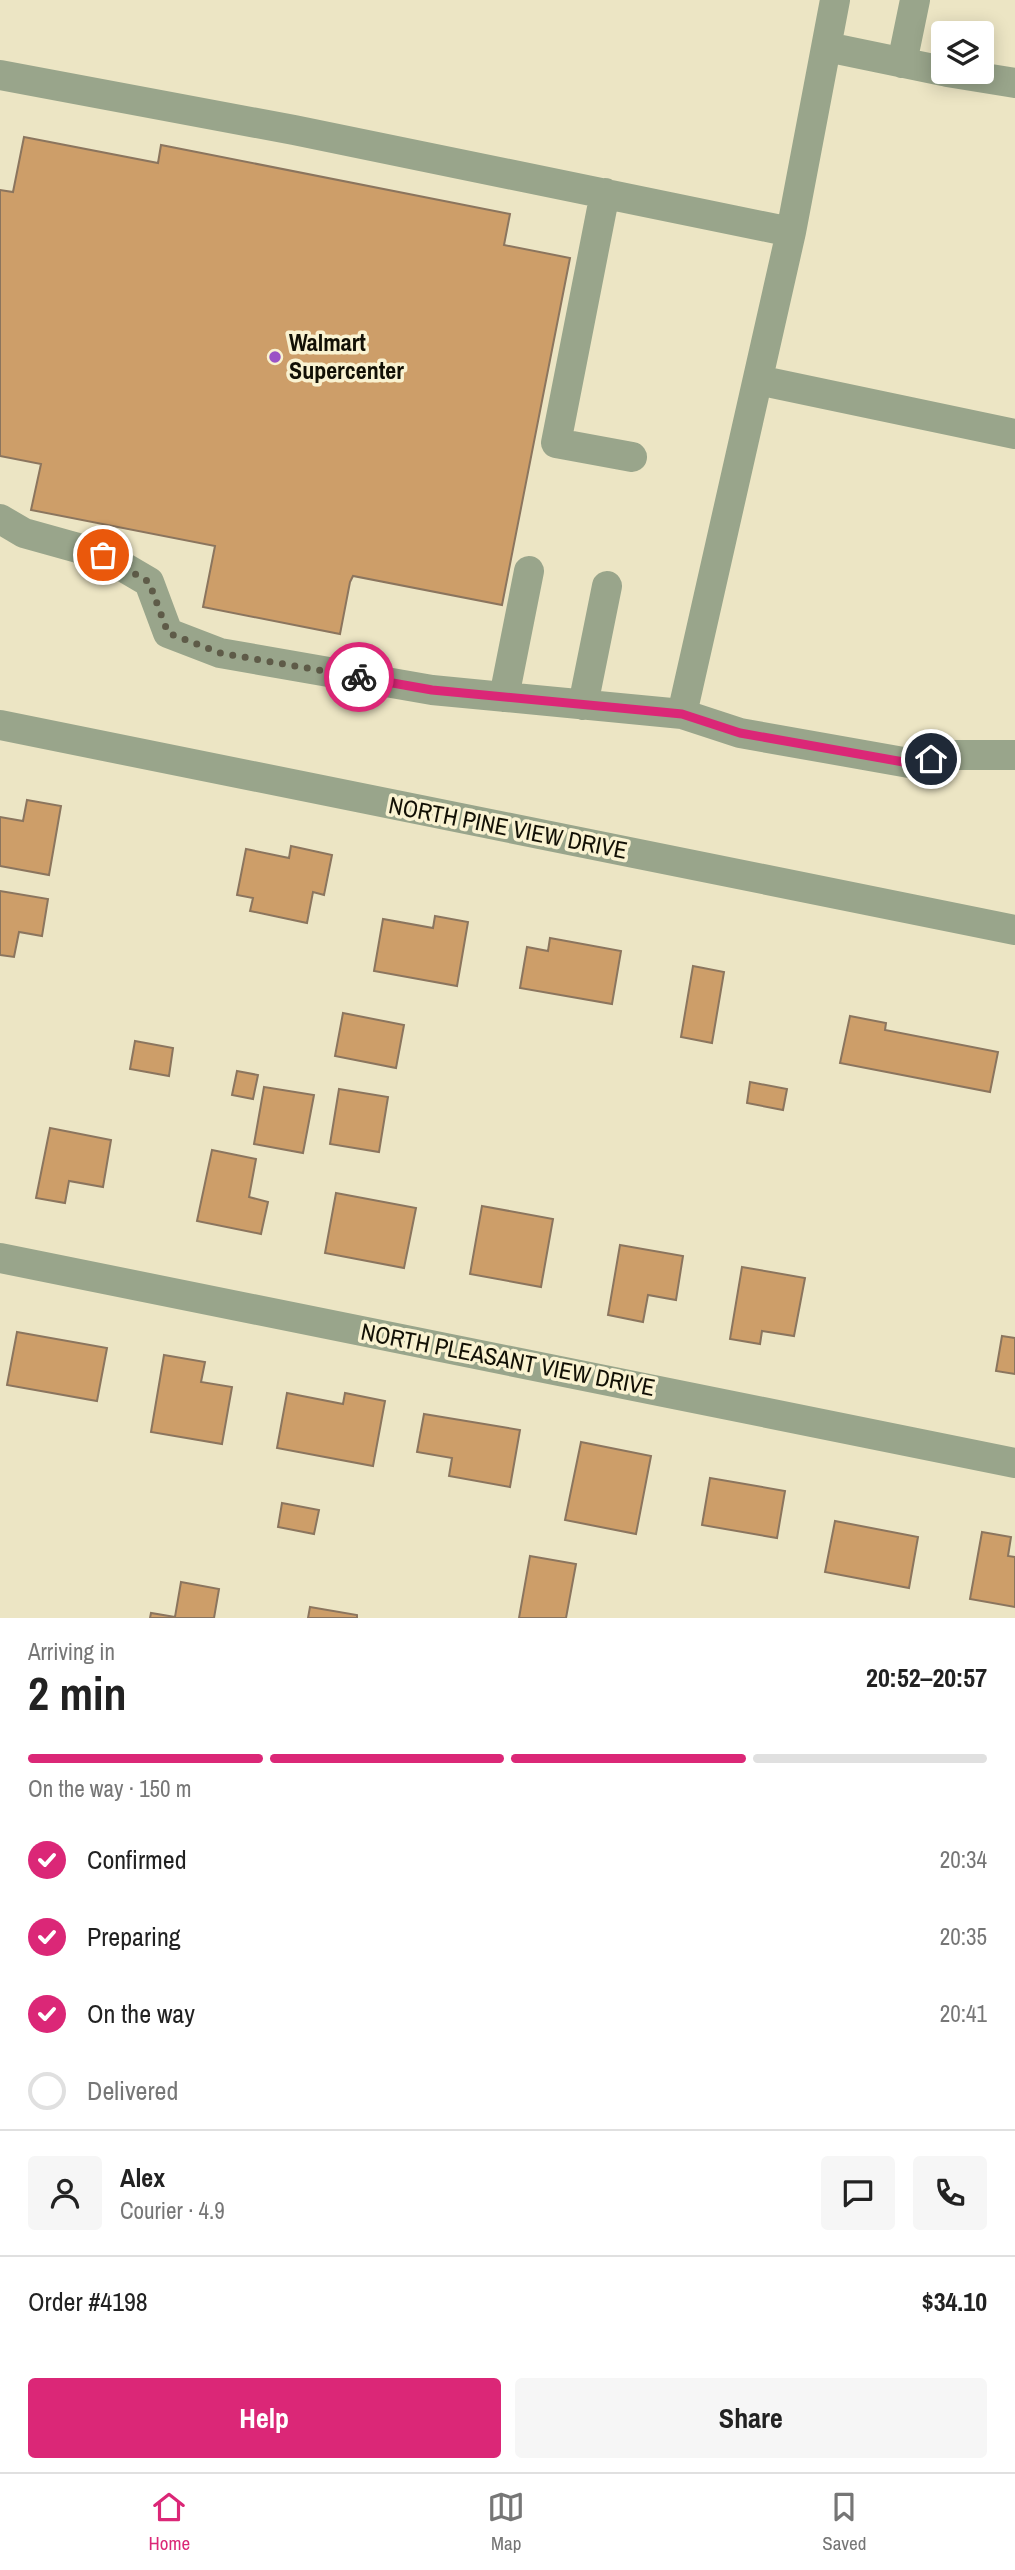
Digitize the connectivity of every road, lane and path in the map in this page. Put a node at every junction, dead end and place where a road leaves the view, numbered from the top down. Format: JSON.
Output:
{"nodes":[{"id":1,"x":835,"y":0,"type":"edge"},
{"id":2,"x":915,"y":0,"type":"edge"},
{"id":3,"x":827,"y":47,"type":"junction"},
{"id":4,"x":902,"y":64,"type":"junction"},
{"id":5,"x":931,"y":69,"type":"edge"},
{"id":6,"x":0,"y":75,"type":"edge"},
{"id":7,"x":994,"y":79,"type":"edge"},
{"id":8,"x":1015,"y":83,"type":"edge"},
{"id":9,"x":605,"y":193,"type":"junction"},
{"id":10,"x":791,"y":232,"type":"junction"},
{"id":11,"x":758,"y":380,"type":"junction"},
{"id":12,"x":1015,"y":434,"type":"edge"},
{"id":13,"x":632,"y":457,"type":"dead end"},
{"id":14,"x":0,"y":519,"type":"edge"},
{"id":15,"x":529,"y":571,"type":"dead end"},
{"id":16,"x":607,"y":586,"type":"dead end"},
{"id":17,"x":504,"y":697,"type":"junction"},
{"id":18,"x":583,"y":705,"type":"junction"},
{"id":19,"x":682,"y":714,"type":"junction"},
{"id":20,"x":0,"y":725,"type":"edge"},
{"id":21,"x":1015,"y":755,"type":"edge"},
{"id":22,"x":1015,"y":930,"type":"edge"},
{"id":23,"x":0,"y":1258,"type":"edge"},
{"id":24,"x":1015,"y":1463,"type":"edge"}],
"edges":[{"from":1,"to":3,"type":"street"},
{"from":2,"to":4,"type":"street"},
{"from":3,"to":4,"type":"street"},
{"from":3,"to":10,"type":"street"},
{"from":4,"to":5,"type":"street"},
{"from":6,"to":9,"type":"street"},
{"from":7,"to":8,"type":"street"},
{"from":9,"to":10,"type":"street"},
{"from":9,"to":13,"type":"street"},
{"from":10,"to":11,"type":"street"},
{"from":11,"to":12,"type":"street"},
{"from":11,"to":19,"type":"street"},
{"from":14,"to":17,"type":"street"},
{"from":15,"to":17,"type":"street"},
{"from":16,"to":18,"type":"street"},
{"from":17,"to":18,"type":"street"},
{"from":18,"to":19,"type":"street"},
{"from":19,"to":21,"type":"street"},
{"from":20,"to":22,"type":"street","name":"NORTH PINE VIEW DRIVE"},
{"from":23,"to":24,"type":"street","name":"NORTH PLEASANT VIEW DRIVE"}]}
